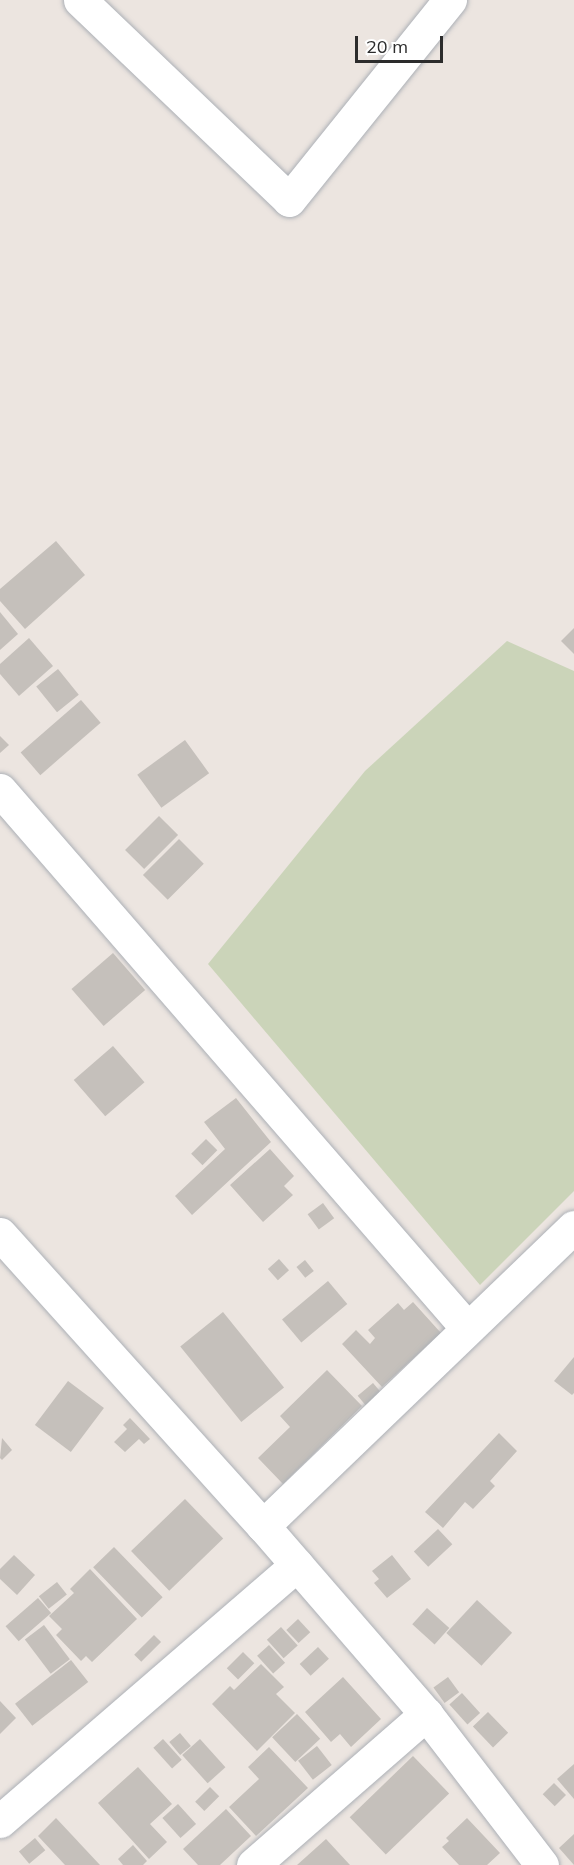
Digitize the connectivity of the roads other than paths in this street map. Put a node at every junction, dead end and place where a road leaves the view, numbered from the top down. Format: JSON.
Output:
{"nodes":[{"id":1,"x":80,"y":0,"type":"edge"},
{"id":2,"x":450,"y":0,"type":"edge"},
{"id":3,"x":0,"y":790,"type":"edge"},
{"id":4,"x":574,"y":1227,"type":"edge"},
{"id":5,"x":0,"y":1234,"type":"edge"},
{"id":6,"x":467,"y":1328,"type":"junction"},
{"id":7,"x":263,"y":1526,"type":"junction"},
{"id":8,"x":297,"y":1565,"type":"junction"},
{"id":9,"x":426,"y":1714,"type":"junction"},
{"id":10,"x":0,"y":1821,"type":"edge"},
{"id":11,"x":253,"y":1865,"type":"edge"},
{"id":12,"x":542,"y":1865,"type":"edge"}],
"edges":[{"from":1,"to":2,"type":"street"},
{"from":3,"to":6,"type":"street"},
{"from":4,"to":6,"type":"street"},
{"from":5,"to":7,"type":"street"},
{"from":6,"to":7,"type":"street"},
{"from":7,"to":8,"type":"street"},
{"from":8,"to":9,"type":"street"},
{"from":8,"to":10,"type":"street"},
{"from":9,"to":11,"type":"street"},
{"from":9,"to":12,"type":"street"}]}
